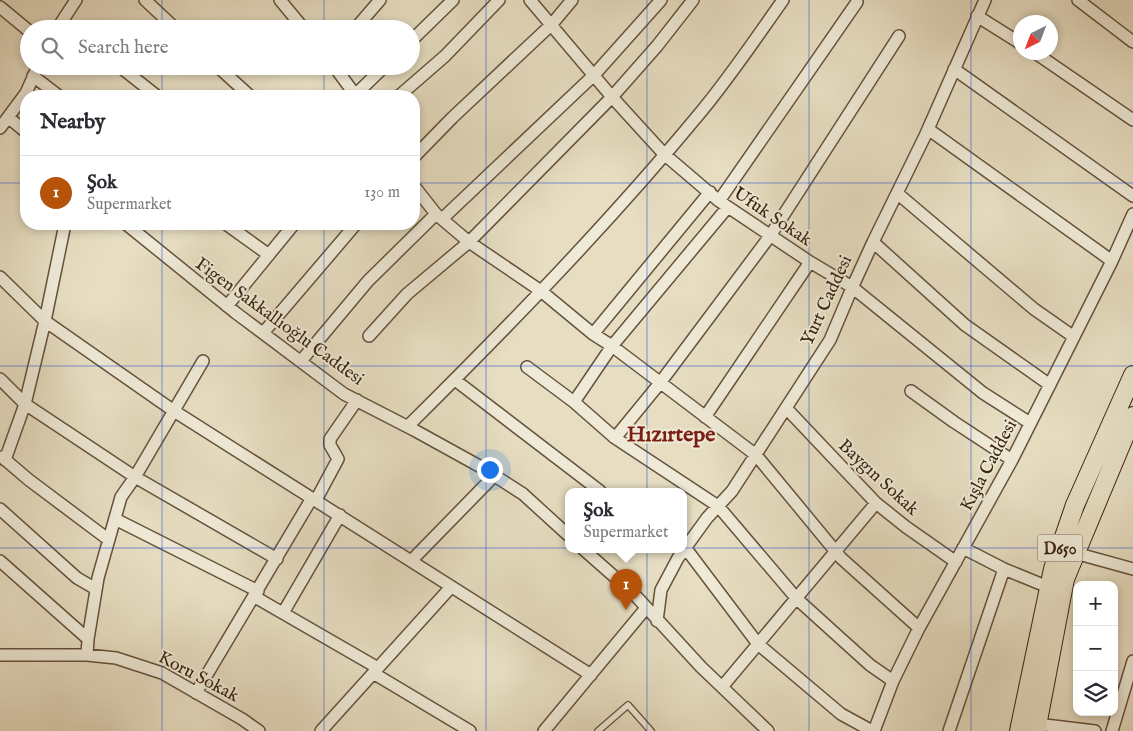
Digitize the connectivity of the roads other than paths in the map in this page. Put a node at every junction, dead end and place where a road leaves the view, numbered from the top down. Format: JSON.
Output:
{"nodes":[{"id":1,"x":76,"y":0,"type":"edge"},
{"id":2,"x":145,"y":0,"type":"edge"},
{"id":3,"x":280,"y":0,"type":"edge"},
{"id":4,"x":380,"y":0,"type":"edge"},
{"id":5,"x":453,"y":0,"type":"edge"},
{"id":6,"x":499,"y":0,"type":"edge"},
{"id":7,"x":530,"y":0,"type":"edge"},
{"id":8,"x":572,"y":0,"type":"edge"},
{"id":9,"x":661,"y":0,"type":"edge"},
{"id":10,"x":693,"y":0,"type":"edge"},
{"id":11,"x":783,"y":0,"type":"edge"},
{"id":12,"x":985,"y":0,"type":"edge"},
{"id":13,"x":1078,"y":0,"type":"edge"},
{"id":14,"x":857,"y":2,"type":"dead end"},
{"id":15,"x":0,"y":7,"type":"edge"},
{"id":16,"x":977,"y":16,"type":"junction"},
{"id":17,"x":62,"y":20,"type":"edge"},
{"id":18,"x":166,"y":20,"type":"edge"},
{"id":19,"x":297,"y":20,"type":"edge"},
{"id":20,"x":362,"y":20,"type":"edge"},
{"id":21,"x":20,"y":24,"type":"edge"},
{"id":22,"x":552,"y":24,"type":"junction"},
{"id":23,"x":420,"y":32,"type":"edge"},
{"id":24,"x":900,"y":36,"type":"dead end"},
{"id":25,"x":1013,"y":39,"type":"edge"},
{"id":26,"x":1133,"y":42,"type":"edge"},
{"id":27,"x":1046,"y":60,"type":"edge"},
{"id":28,"x":954,"y":70,"type":"junction"},
{"id":29,"x":34,"y":75,"type":"edge"},
{"id":30,"x":40,"y":75,"type":"edge"},
{"id":31,"x":130,"y":75,"type":"edge"},
{"id":32,"x":227,"y":75,"type":"edge"},
{"id":33,"x":340,"y":75,"type":"edge"},
{"id":34,"x":376,"y":75,"type":"edge"},
{"id":35,"x":594,"y":75,"type":"junction"},
{"id":36,"x":27,"y":90,"type":"edge"},
{"id":37,"x":53,"y":90,"type":"edge"},
{"id":38,"x":149,"y":90,"type":"edge"},
{"id":39,"x":243,"y":90,"type":"edge"},
{"id":40,"x":351,"y":90,"type":"edge"},
{"id":41,"x":361,"y":90,"type":"edge"},
{"id":42,"x":406,"y":90,"type":"edge"},
{"id":43,"x":612,"y":97,"type":"junction"},
{"id":44,"x":20,"y":101,"type":"edge"},
{"id":45,"x":8,"y":117,"type":"junction"},
{"id":46,"x":1133,"y":120,"type":"edge"},
{"id":47,"x":20,"y":127,"type":"edge"},
{"id":48,"x":0,"y":128,"type":"edge"},
{"id":49,"x":928,"y":129,"type":"junction"},
{"id":50,"x":420,"y":151,"type":"edge"},
{"id":51,"x":664,"y":154,"type":"junction"},
{"id":52,"x":710,"y":192,"type":"junction"},
{"id":53,"x":420,"y":193,"type":"edge"},
{"id":54,"x":897,"y":193,"type":"junction"},
{"id":55,"x":1133,"y":196,"type":"edge"},
{"id":56,"x":723,"y":204,"type":"junction"},
{"id":57,"x":1133,"y":214,"type":"edge"},
{"id":58,"x":439,"y":216,"type":"junction"},
{"id":59,"x":64,"y":230,"type":"edge"},
{"id":60,"x":133,"y":230,"type":"edge"},
{"id":61,"x":234,"y":230,"type":"edge"},
{"id":62,"x":289,"y":230,"type":"edge"},
{"id":63,"x":351,"y":230,"type":"edge"},
{"id":64,"x":770,"y":236,"type":"junction"},
{"id":65,"x":469,"y":242,"type":"junction"},
{"id":66,"x":872,"y":242,"type":"junction"},
{"id":67,"x":269,"y":255,"type":"junction"},
{"id":68,"x":1112,"y":261,"type":"junction"},
{"id":69,"x":810,"y":262,"type":"junction"},
{"id":70,"x":0,"y":277,"type":"edge"},
{"id":71,"x":852,"y":287,"type":"junction"},
{"id":72,"x":541,"y":292,"type":"junction"},
{"id":73,"x":227,"y":306,"type":"junction"},
{"id":74,"x":45,"y":320,"type":"junction"},
{"id":75,"x":263,"y":333,"type":"junction"},
{"id":76,"x":593,"y":334,"type":"junction"},
{"id":77,"x":369,"y":336,"type":"dead end"},
{"id":78,"x":1074,"y":337,"type":"junction"},
{"id":79,"x":612,"y":346,"type":"junction"},
{"id":80,"x":203,"y":361,"type":"dead end"},
{"id":81,"x":301,"y":361,"type":"junction"},
{"id":82,"x":527,"y":367,"type":"dead end"},
{"id":83,"x":1133,"y":374,"type":"edge"},
{"id":84,"x":0,"y":379,"type":"edge"},
{"id":85,"x":455,"y":380,"type":"junction"},
{"id":86,"x":660,"y":384,"type":"junction"},
{"id":87,"x":1050,"y":385,"type":"junction"},
{"id":88,"x":912,"y":391,"type":"dead end"},
{"id":89,"x":357,"y":400,"type":"junction"},
{"id":90,"x":574,"y":402,"type":"junction"},
{"id":91,"x":25,"y":404,"type":"junction"},
{"id":92,"x":786,"y":408,"type":"junction"},
{"id":93,"x":174,"y":411,"type":"junction"},
{"id":94,"x":705,"y":416,"type":"junction"},
{"id":95,"x":1133,"y":416,"type":"edge"},
{"id":96,"x":1030,"y":423,"type":"junction"},
{"id":97,"x":408,"y":426,"type":"junction"},
{"id":98,"x":615,"y":438,"type":"junction"},
{"id":99,"x":756,"y":455,"type":"junction"},
{"id":100,"x":3,"y":458,"type":"edge"},
{"id":101,"x":1012,"y":460,"type":"junction"},
{"id":102,"x":494,"y":476,"type":"junction"},
{"id":103,"x":135,"y":478,"type":"junction"},
{"id":104,"x":596,"y":488,"type":"edge"},
{"id":105,"x":314,"y":499,"type":"junction"},
{"id":106,"x":876,"y":503,"type":"junction"},
{"id":107,"x":718,"y":506,"type":"junction"},
{"id":108,"x":0,"y":509,"type":"edge"},
{"id":109,"x":340,"y":515,"type":"junction"},
{"id":110,"x":115,"y":519,"type":"junction"},
{"id":111,"x":565,"y":532,"type":"edge"},
{"id":112,"x":109,"y":540,"type":"junction"},
{"id":113,"x":687,"y":545,"type":"edge"},
{"id":114,"x":964,"y":548,"type":"junction"},
{"id":115,"x":687,"y":550,"type":"edge"},
{"id":116,"x":836,"y":552,"type":"junction"},
{"id":117,"x":588,"y":553,"type":"edge"},
{"id":118,"x":682,"y":553,"type":"edge"},
{"id":119,"x":1075,"y":553,"type":"junction"},
{"id":120,"x":276,"y":559,"type":"junction"},
{"id":121,"x":411,"y":561,"type":"junction"},
{"id":122,"x":0,"y":562,"type":"edge"},
{"id":123,"x":956,"y":562,"type":"junction"},
{"id":124,"x":1004,"y":569,"type":"junction"},
{"id":125,"x":1133,"y":569,"type":"edge"},
{"id":126,"x":451,"y":587,"type":"junction"},
{"id":127,"x":1048,"y":587,"type":"junction"},
{"id":128,"x":96,"y":589,"type":"junction"},
{"id":129,"x":256,"y":594,"type":"junction"},
{"id":130,"x":797,"y":599,"type":"junction"},
{"id":131,"x":646,"y":608,"type":"junction"},
{"id":132,"x":283,"y":613,"type":"junction"},
{"id":133,"x":658,"y":621,"type":"junction"},
{"id":134,"x":919,"y":628,"type":"junction"},
{"id":135,"x":88,"y":639,"type":"junction"},
{"id":136,"x":758,"y":644,"type":"junction"},
{"id":137,"x":2,"y":653,"type":"edge"},
{"id":138,"x":87,"y":656,"type":"junction"},
{"id":139,"x":1133,"y":661,"type":"edge"},
{"id":140,"x":375,"y":670,"type":"junction"},
{"id":141,"x":591,"y":675,"type":"junction"},
{"id":142,"x":893,"y":681,"type":"junction"},
{"id":143,"x":722,"y":687,"type":"junction"},
{"id":144,"x":196,"y":693,"type":"junction"},
{"id":145,"x":1036,"y":728,"type":"edge"},
{"id":146,"x":259,"y":731,"type":"edge"},
{"id":147,"x":322,"y":731,"type":"edge"},
{"id":148,"x":470,"y":731,"type":"edge"},
{"id":149,"x":544,"y":731,"type":"edge"},
{"id":150,"x":598,"y":731,"type":"edge"},
{"id":151,"x":651,"y":731,"type":"edge"},
{"id":152,"x":768,"y":731,"type":"edge"},
{"id":153,"x":873,"y":731,"type":"edge"},
{"id":154,"x":949,"y":731,"type":"edge"},
{"id":155,"x":1019,"y":731,"type":"edge"},
{"id":156,"x":1095,"y":731,"type":"edge"},
{"id":157,"x":1112,"y":731,"type":"edge"}],
"edges":[{"from":1,"to":17,"type":"street"},
{"from":2,"to":18,"type":"street"},
{"from":3,"to":19,"type":"street"},
{"from":4,"to":20,"type":"street"},
{"from":5,"to":23,"type":"street"},
{"from":6,"to":42,"type":"street"},
{"from":7,"to":22,"type":"street","name":"Ufuk Sokak"},
{"from":8,"to":22,"type":"street"},
{"from":9,"to":35,"type":"street"},
{"from":10,"to":43,"type":"street"},
{"from":11,"to":51,"type":"street"},
{"from":12,"to":16,"type":"street","name":"Yurt Caddesi"},
{"from":13,"to":26,"type":"street"},
{"from":14,"to":56,"type":"street"},
{"from":15,"to":21,"type":"street"},
{"from":16,"to":25,"type":"street"},
{"from":16,"to":28,"type":"street","name":"Yurt Caddesi"},
{"from":22,"to":35,"type":"street","name":"Ufuk Sokak"},
{"from":22,"to":50,"type":"street"},
{"from":24,"to":64,"type":"street"},
{"from":27,"to":46,"type":"street"},
{"from":28,"to":49,"type":"street","name":"Yurt Caddesi"},
{"from":28,"to":55,"type":"street"},
{"from":29,"to":36,"type":"street"},
{"from":30,"to":37,"type":"street"},
{"from":31,"to":38,"type":"street"},
{"from":32,"to":39,"type":"street"},
{"from":33,"to":40,"type":"street"},
{"from":34,"to":41,"type":"street"},
{"from":35,"to":43,"type":"street","name":"Ufuk Sokak"},
{"from":35,"to":58,"type":"street"},
{"from":43,"to":51,"type":"street","name":"Ufuk Sokak"},
{"from":43,"to":65,"type":"street"},
{"from":44,"to":45,"type":"street"},
{"from":45,"to":47,"type":"street"},
{"from":45,"to":48,"type":"street"},
{"from":49,"to":54,"type":"street","name":"Yurt Caddesi"},
{"from":49,"to":68,"type":"street"},
{"from":51,"to":52,"type":"street","name":"Ufuk Sokak"},
{"from":51,"to":72,"type":"street"},
{"from":52,"to":56,"type":"street","name":"Ufuk Sokak"},
{"from":52,"to":76,"type":"street"},
{"from":53,"to":58,"type":"street"},
{"from":54,"to":66,"type":"street","name":"Yurt Caddesi"},
{"from":54,"to":78,"type":"street"},
{"from":56,"to":64,"type":"street","name":"Ufuk Sokak"},
{"from":56,"to":79,"type":"street"},
{"from":57,"to":68,"type":"street","name":"Kışla Caddesi"},
{"from":58,"to":65,"type":"street"},
{"from":58,"to":81,"type":"street"},
{"from":59,"to":74,"type":"street"},
{"from":60,"to":73,"type":"street","name":"Figen Sakkallıoğlu Caddesi"},
{"from":61,"to":67,"type":"street"},
{"from":62,"to":67,"type":"street"},
{"from":63,"to":75,"type":"street"},
{"from":64,"to":69,"type":"street","name":"Ufuk Sokak"},
{"from":64,"to":86,"type":"street"},
{"from":65,"to":72,"type":"street"},
{"from":65,"to":77,"type":"street"},
{"from":66,"to":71,"type":"street","name":"Yurt Caddesi"},
{"from":66,"to":87,"type":"street"},
{"from":67,"to":73,"type":"street"},
{"from":68,"to":78,"type":"street","name":"Kışla Caddesi"},
{"from":69,"to":71,"type":"street","name":"Ufuk Sokak"},
{"from":69,"to":94,"type":"street"},
{"from":70,"to":74,"type":"street"},
{"from":71,"to":92,"type":"street","name":"Yurt Caddesi"},
{"from":71,"to":96,"type":"street","name":"Ufuk Sokak"},
{"from":72,"to":76,"type":"street"},
{"from":72,"to":85,"type":"street"},
{"from":73,"to":75,"type":"street","name":"Figen Sakkallıoğlu Caddesi"},
{"from":74,"to":91,"type":"street"},
{"from":74,"to":93,"type":"street"},
{"from":75,"to":81,"type":"street","name":"Figen Sakkallıoğlu Caddesi"},
{"from":76,"to":79,"type":"street"},
{"from":78,"to":87,"type":"street","name":"Kışla Caddesi"},
{"from":79,"to":86,"type":"street"},
{"from":79,"to":90,"type":"street"},
{"from":80,"to":93,"type":"street"},
{"from":81,"to":89,"type":"street","name":"Figen Sakkallıoğlu Caddesi"},
{"from":82,"to":90,"type":"street"},
{"from":83,"to":127,"type":"main road","number":"D650"},
{"from":84,"to":91,"type":"street"},
{"from":85,"to":97,"type":"street"},
{"from":85,"to":104,"type":"street"},
{"from":86,"to":94,"type":"street"},
{"from":86,"to":98,"type":"street"},
{"from":87,"to":96,"type":"street","name":"Kışla Caddesi"},
{"from":88,"to":101,"type":"street"},
{"from":89,"to":97,"type":"street","name":"Figen Sakkallıoğlu Caddesi"},
{"from":89,"to":105,"type":"street"},
{"from":90,"to":98,"type":"street"},
{"from":91,"to":100,"type":"street"},
{"from":91,"to":103,"type":"street"},
{"from":92,"to":99,"type":"street","name":"Yurt Caddesi"},
{"from":92,"to":106,"type":"street","name":"Baygın Sokak"},
{"from":93,"to":103,"type":"street"},
{"from":93,"to":105,"type":"street"},
{"from":94,"to":99,"type":"street"},
{"from":95,"to":119,"type":"main road"},
{"from":96,"to":101,"type":"street","name":"Kışla Caddesi"},
{"from":97,"to":102,"type":"street","name":"Figen Sakkallıoğlu Caddesi"},
{"from":98,"to":107,"type":"street"},
{"from":99,"to":107,"type":"street","name":"Yurt Caddesi"},
{"from":99,"to":116,"type":"street"},
{"from":100,"to":112,"type":"street"},
{"from":101,"to":114,"type":"street","name":"Kışla Caddesi"},
{"from":102,"to":111,"type":"street","name":"Figen Sakkallıoğlu Caddesi"},
{"from":102,"to":121,"type":"street"},
{"from":103,"to":110,"type":"street"},
{"from":103,"to":120,"type":"street"},
{"from":105,"to":109,"type":"street"},
{"from":105,"to":120,"type":"street"},
{"from":106,"to":116,"type":"street"},
{"from":106,"to":123,"type":"street","name":"Baygın Sokak"},
{"from":107,"to":113,"type":"street","name":"Yurt Caddesi"},
{"from":107,"to":130,"type":"street"},
{"from":108,"to":128,"type":"street"},
{"from":109,"to":121,"type":"street"},
{"from":109,"to":132,"type":"street"},
{"from":110,"to":112,"type":"street"},
{"from":110,"to":129,"type":"street"},
{"from":112,"to":128,"type":"street"},
{"from":114,"to":123,"type":"street","name":"Kışla Caddesi"},
{"from":114,"to":124,"type":"street"},
{"from":115,"to":136,"type":"street"},
{"from":116,"to":130,"type":"street"},
{"from":116,"to":134,"type":"street"},
{"from":117,"to":131,"type":"street"},
{"from":118,"to":133,"type":"street","name":"Yurt Caddesi"},
{"from":119,"to":125,"type":"street"},
{"from":119,"to":145,"type":"main road"},
{"from":120,"to":129,"type":"street"},
{"from":121,"to":126,"type":"street"},
{"from":122,"to":135,"type":"street"},
{"from":123,"to":134,"type":"street","name":"Kışla Caddesi"},
{"from":124,"to":127,"type":"street"},
{"from":124,"to":154,"type":"street"},
{"from":126,"to":140,"type":"street"},
{"from":126,"to":141,"type":"street"},
{"from":127,"to":155,"type":"main road","number":"D650"},
{"from":128,"to":135,"type":"street"},
{"from":129,"to":132,"type":"street"},
{"from":129,"to":144,"type":"street"},
{"from":130,"to":136,"type":"street"},
{"from":130,"to":142,"type":"street"},
{"from":131,"to":133,"type":"street"},
{"from":131,"to":141,"type":"street"},
{"from":132,"to":140,"type":"street"},
{"from":133,"to":143,"type":"street"},
{"from":134,"to":142,"type":"street","name":"Kışla Caddesi"},
{"from":135,"to":138,"type":"street"},
{"from":136,"to":143,"type":"street"},
{"from":136,"to":153,"type":"street"},
{"from":137,"to":138,"type":"street","name":"Koru Sokak"},
{"from":138,"to":144,"type":"street","name":"Koru Sokak"},
{"from":139,"to":157,"type":"street"},
{"from":140,"to":147,"type":"street"},
{"from":140,"to":148,"type":"street"},
{"from":141,"to":149,"type":"street"},
{"from":142,"to":153,"type":"street","name":"Kışla Caddesi"},
{"from":143,"to":152,"type":"street"},
{"from":144,"to":146,"type":"street","name":"Koru Sokak"},
{"from":145,"to":156,"type":"street"},
{"from":150,"to":151,"type":"lane"}]}
